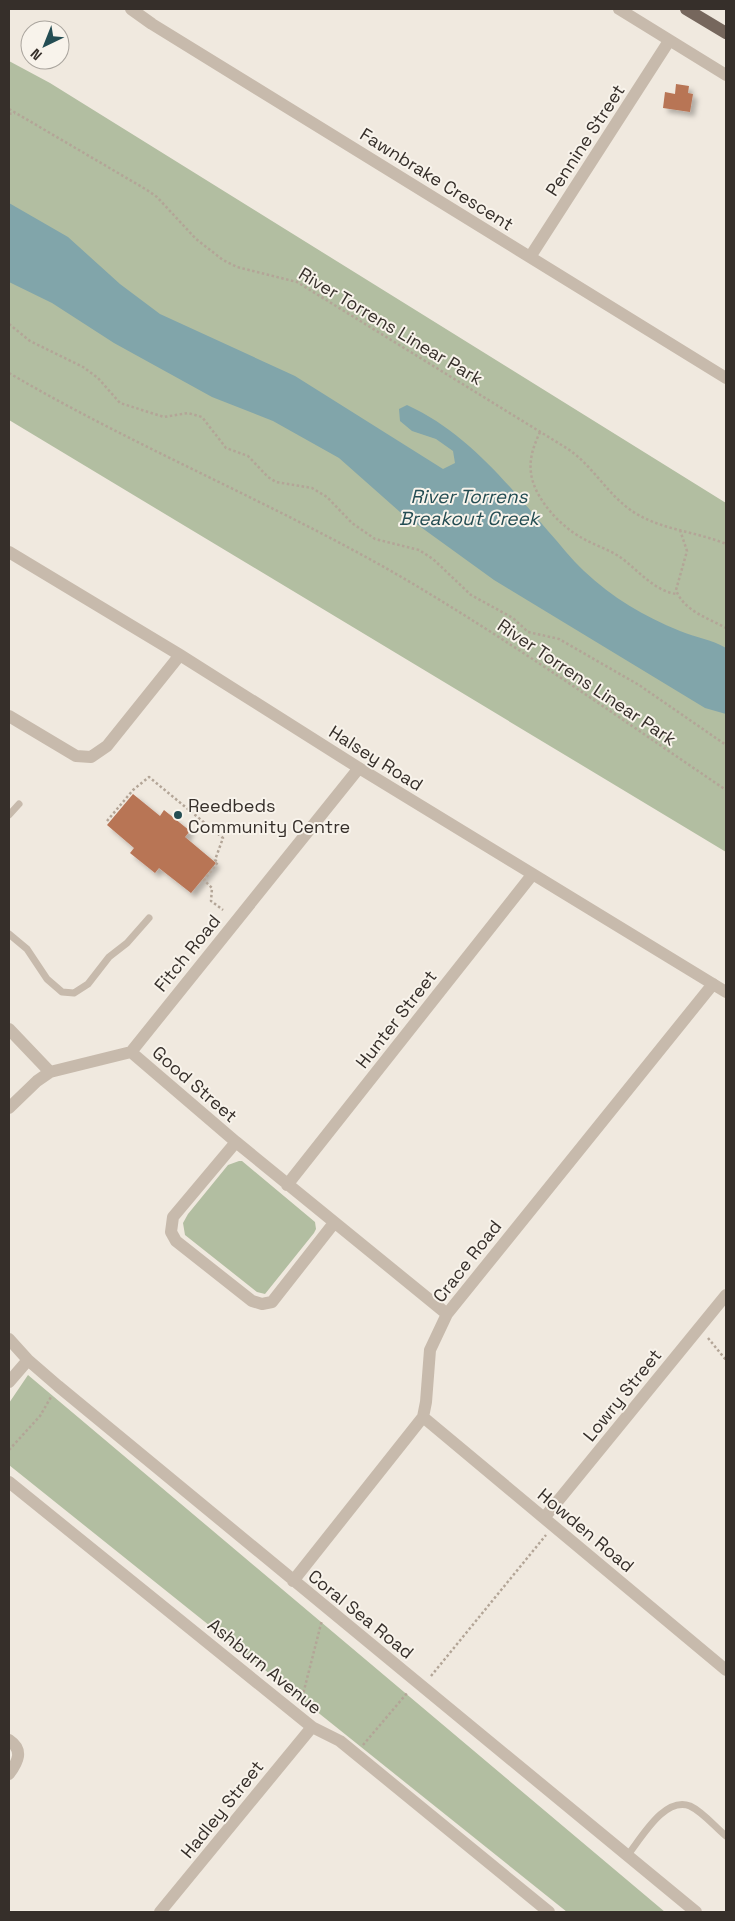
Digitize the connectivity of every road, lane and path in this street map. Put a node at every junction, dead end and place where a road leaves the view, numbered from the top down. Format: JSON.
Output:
{"nodes":[{"id":1,"x":131,"y":9,"type":"edge"},
{"id":2,"x":619,"y":9,"type":"edge"},
{"id":3,"x":686,"y":9,"type":"edge"},
{"id":4,"x":726,"y":33,"type":"edge"},
{"id":5,"x":669,"y":41,"type":"junction"},
{"id":6,"x":726,"y":75,"type":"edge"},
{"id":7,"x":9,"y":108,"type":"edge"},
{"id":8,"x":17,"y":113,"type":"junction"},
{"id":9,"x":9,"y":114,"type":"edge"},
{"id":10,"x":530,"y":257,"type":"junction"},
{"id":11,"x":9,"y":324,"type":"edge"},
{"id":12,"x":9,"y":373,"type":"edge"},
{"id":13,"x":726,"y":378,"type":"edge"},
{"id":14,"x":540,"y":432,"type":"junction"},
{"id":15,"x":680,"y":530,"type":"junction"},
{"id":16,"x":726,"y":544,"type":"edge"},
{"id":17,"x":9,"y":552,"type":"edge"},
{"id":18,"x":677,"y":594,"type":"junction"},
{"id":19,"x":726,"y":628,"type":"edge"},
{"id":20,"x":180,"y":655,"type":"junction"},
{"id":21,"x":9,"y":716,"type":"edge"},
{"id":22,"x":726,"y":744,"type":"edge"},
{"id":23,"x":359,"y":768,"type":"junction"},
{"id":24,"x":726,"y":790,"type":"edge"},
{"id":25,"x":19,"y":804,"type":"dead end"},
{"id":26,"x":9,"y":815,"type":"edge"},
{"id":27,"x":107,"y":821,"type":"dead end"},
{"id":28,"x":532,"y":875,"type":"junction"},
{"id":29,"x":222,"y":910,"type":"dead end"},
{"id":30,"x":149,"y":918,"type":"dead end"},
{"id":31,"x":9,"y":934,"type":"edge"},
{"id":32,"x":713,"y":984,"type":"junction"},
{"id":33,"x":726,"y":992,"type":"edge"},
{"id":34,"x":9,"y":1029,"type":"edge"},
{"id":35,"x":131,"y":1052,"type":"junction"},
{"id":36,"x":50,"y":1072,"type":"junction"},
{"id":37,"x":9,"y":1108,"type":"edge"},
{"id":38,"x":236,"y":1142,"type":"junction"},
{"id":39,"x":287,"y":1185,"type":"junction"},
{"id":40,"x":334,"y":1223,"type":"junction"},
{"id":41,"x":726,"y":1295,"type":"edge"},
{"id":42,"x":446,"y":1314,"type":"junction"},
{"id":43,"x":699,"y":1328,"type":"junction"},
{"id":44,"x":9,"y":1339,"type":"edge"},
{"id":45,"x":28,"y":1360,"type":"junction"},
{"id":46,"x":726,"y":1360,"type":"edge"},
{"id":47,"x":9,"y":1382,"type":"edge"},
{"id":48,"x":58,"y":1386,"type":"junction"},
{"id":49,"x":422,"y":1417,"type":"junction"},
{"id":50,"x":9,"y":1450,"type":"edge"},
{"id":51,"x":9,"y":1482,"type":"edge"},
{"id":52,"x":549,"y":1522,"type":"junction"},
{"id":53,"x":293,"y":1581,"type":"junction"},
{"id":54,"x":325,"y":1607,"type":"junction"},
{"id":55,"x":726,"y":1670,"type":"edge"},
{"id":56,"x":419,"y":1685,"type":"junction"},
{"id":57,"x":298,"y":1716,"type":"junction"},
{"id":58,"x":312,"y":1727,"type":"junction"},
{"id":59,"x":9,"y":1740,"type":"edge"},
{"id":60,"x":355,"y":1754,"type":"junction"},
{"id":61,"x":9,"y":1774,"type":"edge"},
{"id":62,"x":726,"y":1836,"type":"edge"},
{"id":63,"x":627,"y":1856,"type":"junction"},
{"id":64,"x":160,"y":1912,"type":"edge"},
{"id":65,"x":549,"y":1912,"type":"edge"},
{"id":66,"x":696,"y":1912,"type":"edge"}],
"edges":[{"from":1,"to":10,"type":"street","name":"Fawnbrake Crescent"},
{"from":2,"to":5,"type":"street"},
{"from":3,"to":4,"type":"main road"},
{"from":5,"to":6,"type":"street"},
{"from":5,"to":10,"type":"street","name":"Pennine Street"},
{"from":7,"to":8,"type":"path","name":"River Torrens Linear Park"},
{"from":8,"to":9,"type":"path"},
{"from":8,"to":14,"type":"path","name":"River Torrens Linear Park"},
{"from":10,"to":13,"type":"street","name":"Fawnbrake Crescent"},
{"from":11,"to":22,"type":"path"},
{"from":12,"to":24,"type":"path","name":"River Torrens Linear Park"},
{"from":14,"to":15,"type":"path","name":"River Torrens Linear Park"},
{"from":14,"to":18,"type":"path"},
{"from":15,"to":16,"type":"path","name":"River Torrens Linear Park"},
{"from":15,"to":18,"type":"path"},
{"from":17,"to":20,"type":"street","name":"Halsey Road"},
{"from":18,"to":19,"type":"path"},
{"from":20,"to":21,"type":"street"},
{"from":20,"to":23,"type":"street","name":"Halsey Road"},
{"from":23,"to":28,"type":"street","name":"Halsey Road"},
{"from":23,"to":35,"type":"street","name":"Fitch Road"},
{"from":25,"to":26,"type":"lane"},
{"from":27,"to":29,"type":"path"},
{"from":28,"to":32,"type":"street","name":"Halsey Road"},
{"from":28,"to":39,"type":"street","name":"Hunter Street"},
{"from":30,"to":31,"type":"lane"},
{"from":32,"to":33,"type":"street","name":"Halsey Road"},
{"from":32,"to":42,"type":"street","name":"Crace Road"},
{"from":34,"to":36,"type":"street"},
{"from":35,"to":36,"type":"street"},
{"from":35,"to":38,"type":"street","name":"Good Street"},
{"from":36,"to":37,"type":"street"},
{"from":38,"to":39,"type":"street","name":"Good Street"},
{"from":38,"to":40,"type":"street","name":"Good Street"},
{"from":39,"to":40,"type":"street","name":"Good Street"},
{"from":40,"to":42,"type":"street","name":"Good Street"},
{"from":41,"to":43,"type":"street","name":"Lowry Street"},
{"from":42,"to":49,"type":"street","name":"Crace Road"},
{"from":43,"to":46,"type":"path"},
{"from":43,"to":52,"type":"street","name":"Lowry Street"},
{"from":44,"to":45,"type":"street","name":"Coral Sea Road"},
{"from":45,"to":47,"type":"street"},
{"from":45,"to":48,"type":"street","name":"Coral Sea Road"},
{"from":48,"to":50,"type":"path"},
{"from":48,"to":53,"type":"street","name":"Coral Sea Road"},
{"from":49,"to":52,"type":"street","name":"Howden Road"},
{"from":49,"to":53,"type":"street","name":"Crace Road"},
{"from":51,"to":57,"type":"street","name":"Ashburn Avenue"},
{"from":52,"to":55,"type":"street","name":"Howden Road"},
{"from":52,"to":56,"type":"path"},
{"from":53,"to":54,"type":"street","name":"Coral Sea Road"},
{"from":54,"to":56,"type":"street","name":"Coral Sea Road"},
{"from":54,"to":57,"type":"path"},
{"from":56,"to":60,"type":"path"},
{"from":56,"to":63,"type":"street","name":"Coral Sea Road"},
{"from":57,"to":58,"type":"street","name":"Ashburn Avenue"},
{"from":58,"to":60,"type":"street","name":"Ashburn Avenue"},
{"from":58,"to":64,"type":"street","name":"Hadley Street"},
{"from":59,"to":61,"type":"street"},
{"from":60,"to":65,"type":"street","name":"Ashburn Avenue"},
{"from":62,"to":63,"type":"lane"},
{"from":63,"to":66,"type":"street","name":"Coral Sea Road"}]}
